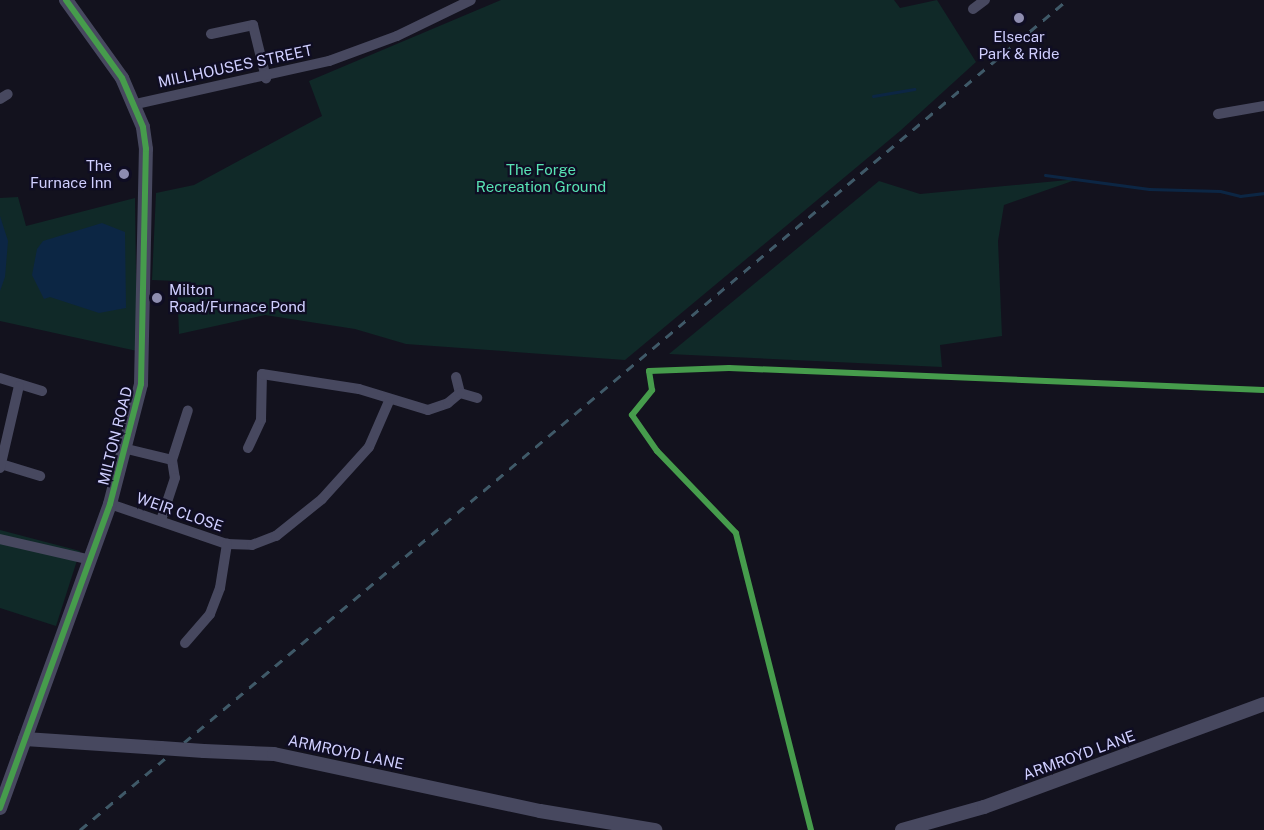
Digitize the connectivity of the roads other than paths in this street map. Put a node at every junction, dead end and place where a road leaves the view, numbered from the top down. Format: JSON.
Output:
{"nodes":[{"id":1,"x":471,"y":0,"type":"edge"},
{"id":2,"x":985,"y":0,"type":"edge"},
{"id":3,"x":69,"y":1,"type":"edge"},
{"id":4,"x":973,"y":9,"type":"dead end"},
{"id":5,"x":211,"y":34,"type":"dead end"},
{"id":6,"x":266,"y":78,"type":"junction"},
{"id":7,"x":136,"y":104,"type":"junction"},
{"id":8,"x":1264,"y":106,"type":"edge"},
{"id":9,"x":1218,"y":114,"type":"dead end"},
{"id":10,"x":456,"y":377,"type":"dead end"},
{"id":11,"x":0,"y":378,"type":"edge"},
{"id":12,"x":19,"y":386,"type":"junction"},
{"id":13,"x":42,"y":391,"type":"dead end"},
{"id":14,"x":460,"y":393,"type":"junction"},
{"id":15,"x":477,"y":398,"type":"dead end"},
{"id":16,"x":389,"y":401,"type":"junction"},
{"id":17,"x":188,"y":410,"type":"dead end"},
{"id":18,"x":248,"y":448,"type":"dead end"},
{"id":19,"x":127,"y":450,"type":"junction"},
{"id":20,"x":171,"y":460,"type":"junction"},
{"id":21,"x":1,"y":466,"type":"edge"},
{"id":22,"x":40,"y":476,"type":"dead end"},
{"id":23,"x":110,"y":504,"type":"junction"},
{"id":24,"x":161,"y":520,"type":"junction"},
{"id":25,"x":0,"y":539,"type":"edge"},
{"id":26,"x":227,"y":544,"type":"junction"},
{"id":27,"x":91,"y":560,"type":"junction"},
{"id":28,"x":185,"y":643,"type":"dead end"},
{"id":29,"x":1264,"y":704,"type":"edge"},
{"id":30,"x":25,"y":739,"type":"junction"},
{"id":31,"x":0,"y":808,"type":"edge"},
{"id":32,"x":655,"y":830,"type":"edge"},
{"id":33,"x":902,"y":830,"type":"edge"}],
"edges":[{"from":1,"to":6,"type":"street","name":"MILLHOUSES STREET"},
{"from":2,"to":4,"type":"street"},
{"from":3,"to":7,"type":"street","name":"MILTON ROAD"},
{"from":5,"to":6,"type":"street"},
{"from":6,"to":7,"type":"street","name":"MILLHOUSES STREET"},
{"from":7,"to":19,"type":"street","name":"MILTON ROAD"},
{"from":8,"to":9,"type":"street"},
{"from":10,"to":14,"type":"street"},
{"from":11,"to":12,"type":"street"},
{"from":12,"to":13,"type":"street"},
{"from":12,"to":21,"type":"street"},
{"from":14,"to":15,"type":"street"},
{"from":14,"to":16,"type":"street"},
{"from":16,"to":18,"type":"street"},
{"from":16,"to":26,"type":"street","name":"WEIR CLOSE"},
{"from":17,"to":20,"type":"street"},
{"from":19,"to":20,"type":"street"},
{"from":19,"to":23,"type":"street","name":"MILTON ROAD"},
{"from":20,"to":24,"type":"street"},
{"from":21,"to":22,"type":"street"},
{"from":23,"to":24,"type":"street","name":"WEIR CLOSE"},
{"from":23,"to":27,"type":"street","name":"MILTON ROAD"},
{"from":24,"to":26,"type":"street","name":"WEIR CLOSE"},
{"from":25,"to":27,"type":"street"},
{"from":26,"to":28,"type":"street"},
{"from":27,"to":30,"type":"street","name":"MILTON ROAD"},
{"from":29,"to":33,"type":"street","name":"ARMROYD LANE"},
{"from":30,"to":31,"type":"street","name":"MILTON ROAD"},
{"from":30,"to":32,"type":"street","name":"ARMROYD LANE","bridge":true}]}
